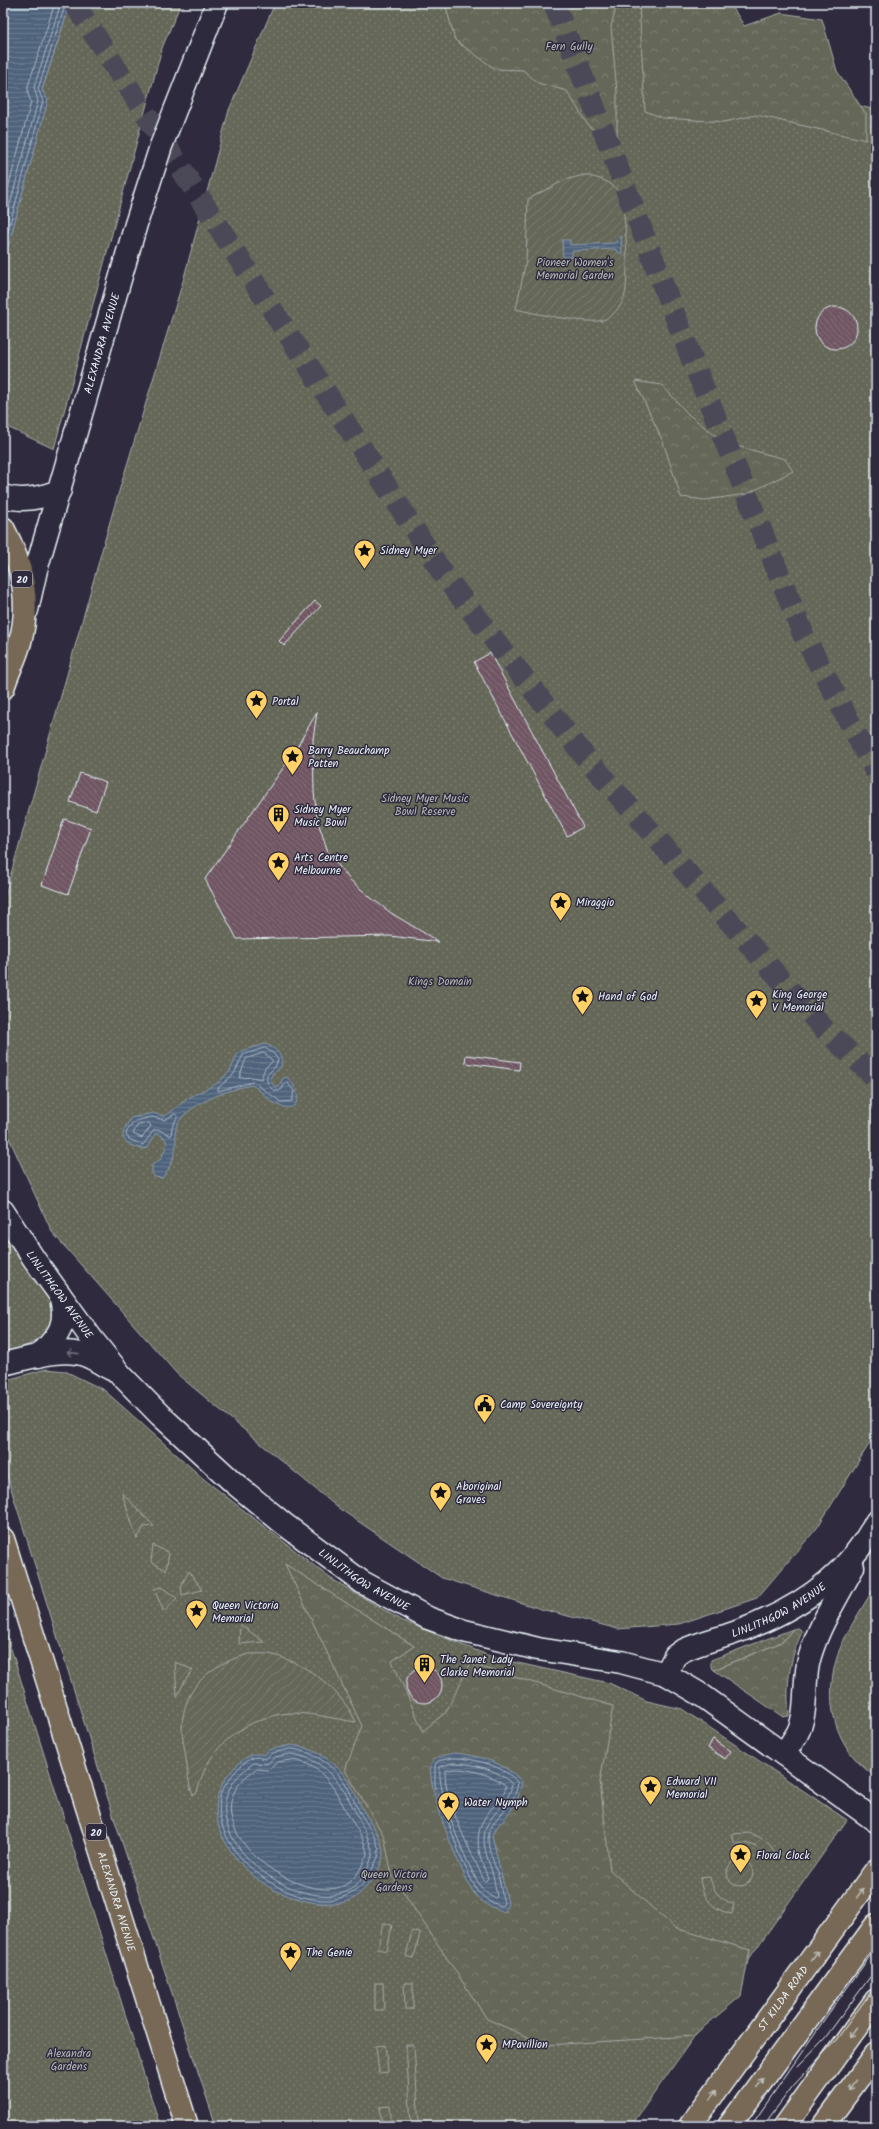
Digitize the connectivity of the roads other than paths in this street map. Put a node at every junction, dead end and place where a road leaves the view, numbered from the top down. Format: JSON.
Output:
{"nodes":[{"id":1,"x":218,"y":3,"type":"edge"},
{"id":2,"x":60,"y":490,"type":"junction"},
{"id":3,"x":3,"y":496,"type":"edge"},
{"id":4,"x":3,"y":528,"type":"edge"},
{"id":5,"x":22,"y":633,"type":"junction"},
{"id":6,"x":3,"y":688,"type":"edge"},
{"id":7,"x":3,"y":1211,"type":"edge"},
{"id":8,"x":59,"y":1292,"type":"junction"},
{"id":9,"x":38,"y":1356,"type":"junction"},
{"id":10,"x":3,"y":1364,"type":"edge"},
{"id":11,"x":121,"y":1375,"type":"junction"},
{"id":12,"x":874,"y":1525,"type":"edge"},
{"id":13,"x":3,"y":1539,"type":"edge"},
{"id":14,"x":666,"y":1674,"type":"junction"},
{"id":15,"x":783,"y":1754,"type":"junction"},
{"id":16,"x":876,"y":1821,"type":"edge"},
{"id":17,"x":876,"y":1870,"type":"edge"},
{"id":18,"x":876,"y":1925,"type":"edge"},
{"id":19,"x":876,"y":2000,"type":"edge"},
{"id":20,"x":876,"y":2054,"type":"edge"},
{"id":21,"x":187,"y":2126,"type":"edge"},
{"id":22,"x":690,"y":2126,"type":"edge"},
{"id":23,"x":729,"y":2126,"type":"edge"},
{"id":24,"x":785,"y":2126,"type":"edge"},
{"id":25,"x":823,"y":2126,"type":"edge"}],
"edges":[{"from":1,"to":2,"type":"street","name":"ALEXANDRA AVENUE"},
{"from":2,"to":3,"type":"street"},
{"from":2,"to":5,"type":"street","name":"ALEXANDRA AVENUE"},
{"from":4,"to":5,"type":"main road","number":"20"},
{"from":5,"to":6,"type":"main road","name":"ALEXANDRA AVENUE","number":"20"},
{"from":7,"to":8,"type":"street","name":"LINLITHGOW AVENUE"},
{"from":8,"to":9,"type":"street"},
{"from":8,"to":11,"type":"street","name":"LINLITHGOW AVENUE"},
{"from":9,"to":10,"type":"street","name":"LINLITHGOW AVENUE"},
{"from":11,"to":9,"type":"street","name":"LINLITHGOW AVENUE","one_way":true},
{"from":11,"to":14,"type":"street","name":"LINLITHGOW AVENUE"},
{"from":12,"to":14,"type":"street","name":"LINLITHGOW AVENUE"},
{"from":12,"to":15,"type":"street"},
{"from":13,"to":21,"type":"main road","name":"ALEXANDRA AVENUE","number":"20"},
{"from":14,"to":15,"type":"street","name":"LINLITHGOW AVENUE"},
{"from":15,"to":16,"type":"street","name":"LINLITHGOW AVENUE"},
{"from":22,"to":17,"type":"main road","name":"ST KILDA ROAD","one_way":true},
{"from":23,"to":18,"type":"main road","one_way":true},
{"from":19,"to":24,"type":"main road","one_way":true},
{"from":20,"to":25,"type":"main road","one_way":true}]}
